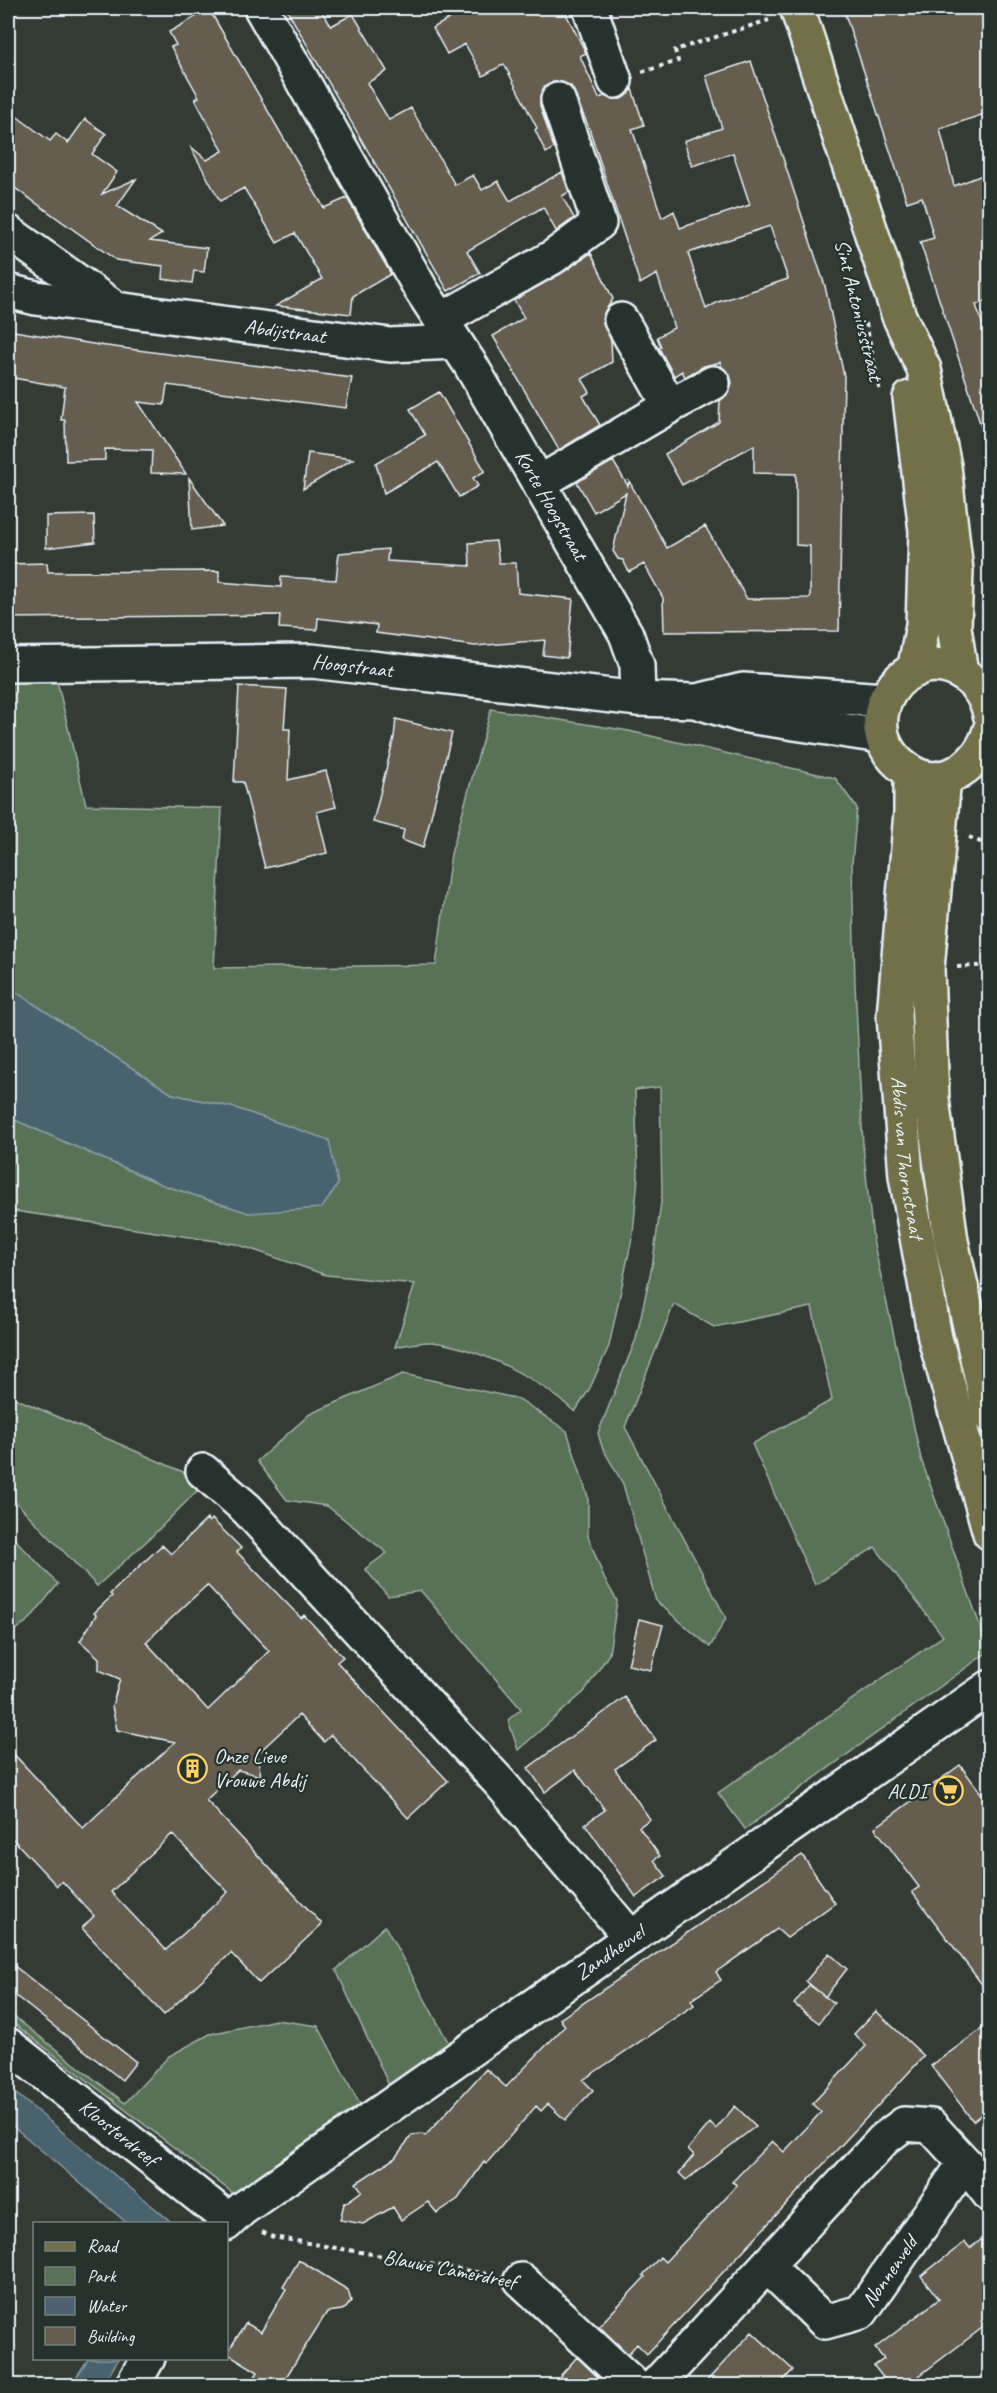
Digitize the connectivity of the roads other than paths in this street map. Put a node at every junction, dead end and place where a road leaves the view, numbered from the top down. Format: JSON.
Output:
{"nodes":[{"id":1,"x":261,"y":8,"type":"edge"},
{"id":2,"x":590,"y":8,"type":"edge"},
{"id":3,"x":778,"y":14,"type":"edge"},
{"id":4,"x":615,"y":81,"type":"road end"},
{"id":5,"x":558,"y":100,"type":"dead end"},
{"id":6,"x":8,"y":232,"type":"edge"},
{"id":7,"x":8,"y":291,"type":"edge"},
{"id":8,"x":116,"y":309,"type":"junction"},
{"id":9,"x":899,"y":316,"type":"junction"},
{"id":10,"x":621,"y":320,"type":"dead end"},
{"id":11,"x":448,"y":331,"type":"junction"},
{"id":12,"x":713,"y":383,"type":"dead end"},
{"id":13,"x":670,"y":406,"type":"junction"},
{"id":14,"x":539,"y":483,"type":"junction"},
{"id":15,"x":8,"y":664,"type":"edge"},
{"id":16,"x":914,"y":671,"type":"junction"},
{"id":17,"x":961,"y":673,"type":"junction"},
{"id":18,"x":639,"y":699,"type":"junction"},
{"id":19,"x":884,"y":700,"type":"junction"},
{"id":20,"x":695,"y":701,"type":"junction"},
{"id":21,"x":989,"y":712,"type":"edge"},
{"id":22,"x":881,"y":736,"type":"junction"},
{"id":23,"x":986,"y":747,"type":"edge"},
{"id":24,"x":911,"y":772,"type":"junction"},
{"id":25,"x":944,"y":777,"type":"junction"},
{"id":26,"x":990,"y":1416,"type":"edge"},
{"id":27,"x":203,"y":1471,"type":"dead end"},
{"id":28,"x":990,"y":1533,"type":"edge"},
{"id":29,"x":990,"y":1687,"type":"edge"},
{"id":30,"x":631,"y":1938,"type":"junction"},
{"id":31,"x":8,"y":2044,"type":"edge"},
{"id":32,"x":965,"y":2163,"type":"junction"},
{"id":33,"x":990,"y":2195,"type":"edge"},
{"id":34,"x":228,"y":2222,"type":"edge"},
{"id":35,"x":768,"y":2267,"type":"junction"},
{"id":36,"x":520,"y":2280,"type":"road end"},
{"id":37,"x":147,"y":2360,"type":"edge"},
{"id":38,"x":132,"y":2385,"type":"edge"},
{"id":39,"x":636,"y":2385,"type":"edge"},
{"id":40,"x":655,"y":2385,"type":"edge"}],
"edges":[{"from":1,"to":11,"type":"street","name":"Korte Hoogstraat"},
{"from":2,"to":4,"type":"street"},
{"from":3,"to":9,"type":"main road","name":"Sint Antoniusstraat"},
{"from":5,"to":11,"type":"street"},
{"from":6,"to":8,"type":"street","name":"Abdijstraat"},
{"from":7,"to":8,"type":"street","name":"Abdijstraat"},
{"from":8,"to":11,"type":"street","name":"Abdijstraat"},
{"from":9,"to":16,"type":"main road","name":"Sint Antoniusstraat"},
{"from":9,"to":17,"type":"main road","name":"Sint Antoniusstraat"},
{"from":10,"to":13,"type":"street"},
{"from":11,"to":14,"type":"street","name":"Korte Hoogstraat"},
{"from":12,"to":13,"type":"street"},
{"from":13,"to":14,"type":"street"},
{"from":14,"to":18,"type":"street","name":"Korte Hoogstraat"},
{"from":15,"to":18,"type":"street","name":"Hoogstraat"},
{"from":16,"to":17,"type":"main road"},
{"from":16,"to":19,"type":"main road"},
{"from":17,"to":21,"type":"main road"},
{"from":18,"to":20,"type":"street","name":"Hoogstraat"},
{"from":19,"to":20,"type":"street","name":"Hoogstraat"},
{"from":19,"to":22,"type":"main road"},
{"from":20,"to":22,"type":"street","name":"Hoogstraat"},
{"from":22,"to":24,"type":"main road"},
{"from":23,"to":25,"type":"main road"},
{"from":24,"to":25,"type":"main road"},
{"from":24,"to":28,"type":"main road","name":"Abdis van Thornstraat"},
{"from":25,"to":26,"type":"main road","name":"Abdis van Thornstraat"},
{"from":27,"to":30,"type":"street"},
{"from":29,"to":30,"type":"street","name":"Zandheuvel"},
{"from":30,"to":34,"type":"street","name":"Zandheuvel"},
{"from":31,"to":34,"type":"street","name":"Kloosterdreef"},
{"from":32,"to":33,"type":"street"},
{"from":32,"to":35,"type":"street"},
{"from":32,"to":35,"type":"street","name":"Nonnenveld"},
{"from":35,"to":40,"type":"street"},
{"from":36,"to":39,"type":"street","name":"Blauwe Camerdreef"},
{"from":37,"to":38,"type":"street"}]}
